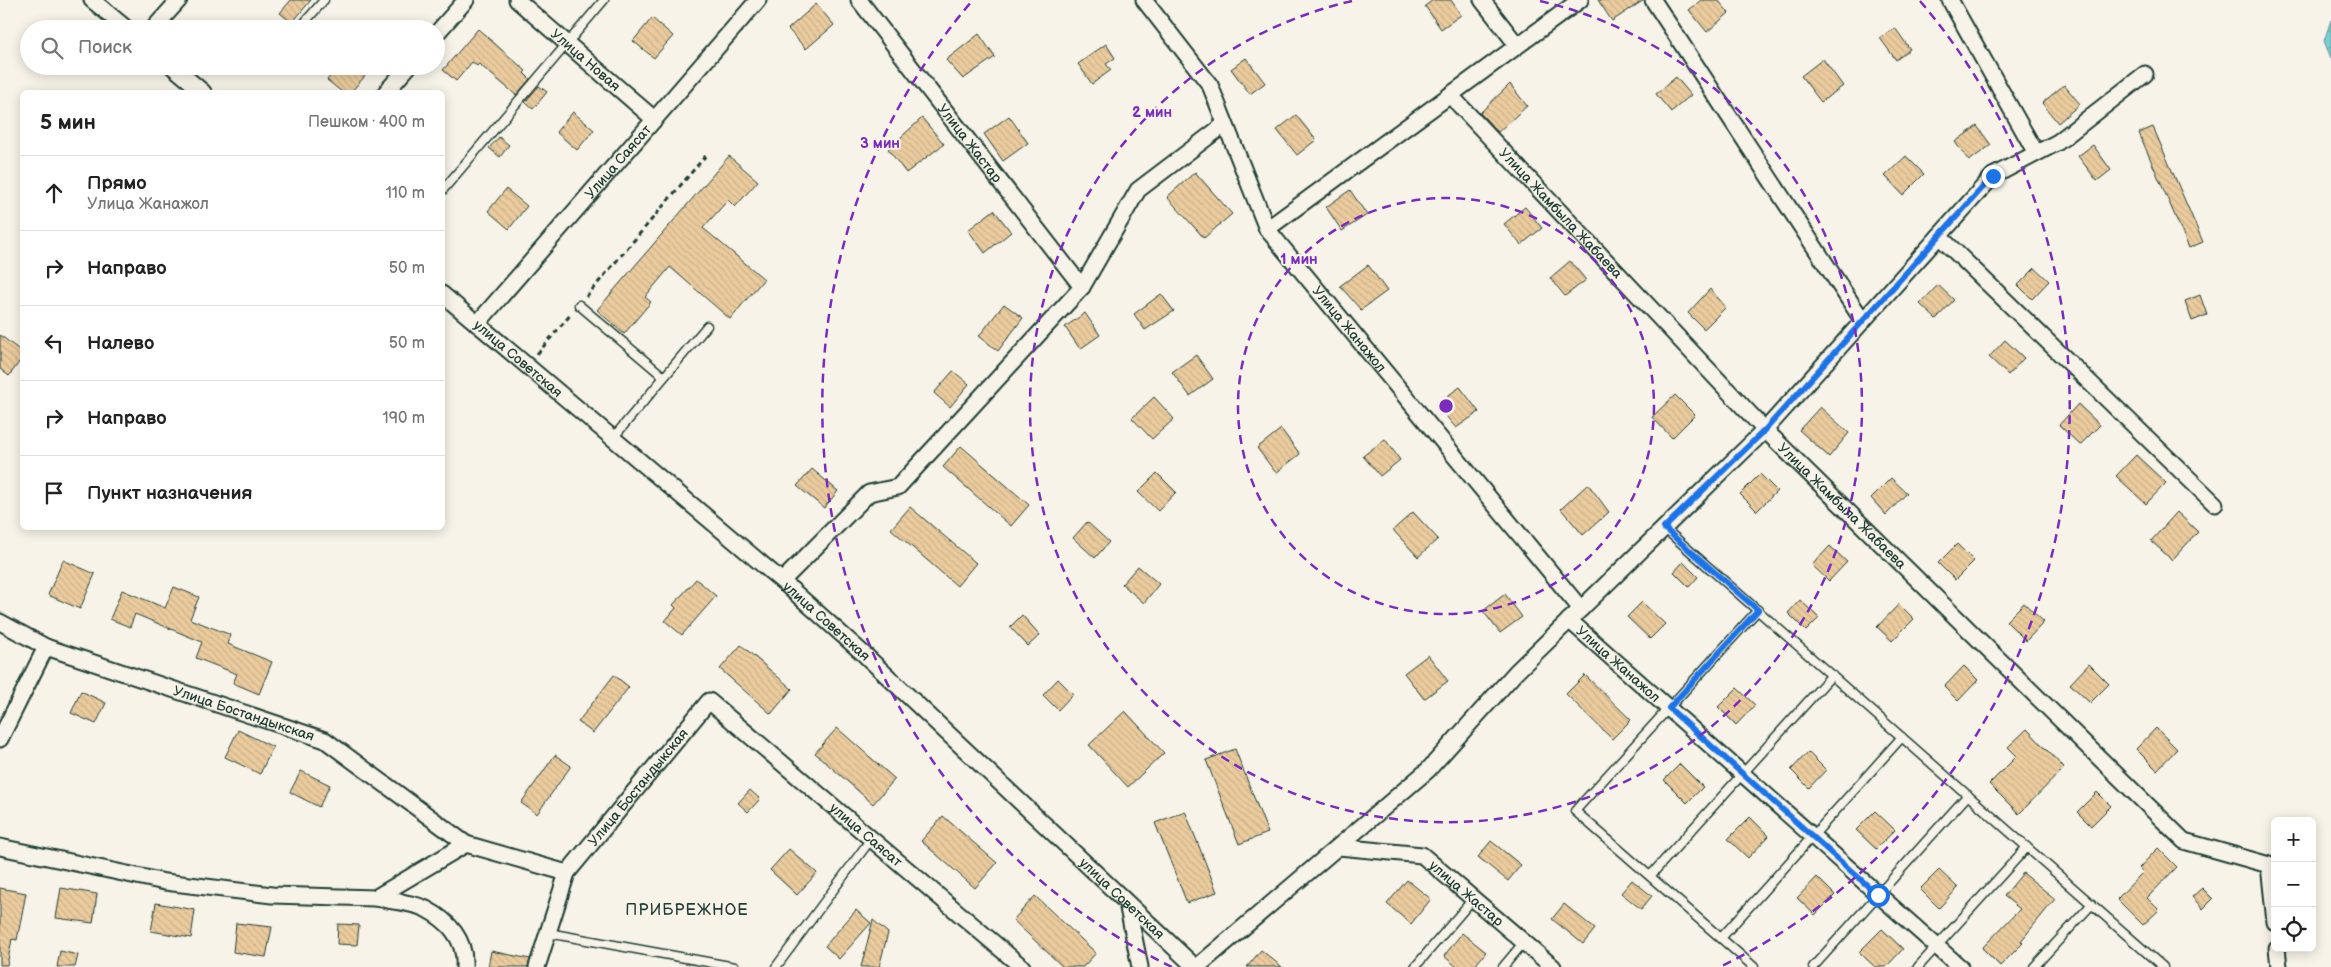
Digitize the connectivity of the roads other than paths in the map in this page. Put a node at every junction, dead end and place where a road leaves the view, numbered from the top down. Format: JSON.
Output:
{"nodes":[{"id":1,"x":92,"y":0,"type":"edge"},
{"id":2,"x":179,"y":0,"type":"edge"},
{"id":3,"x":324,"y":0,"type":"edge"},
{"id":4,"x":466,"y":0,"type":"edge"},
{"id":5,"x":517,"y":0,"type":"edge"},
{"id":6,"x":604,"y":0,"type":"edge"},
{"id":7,"x":758,"y":0,"type":"edge"},
{"id":8,"x":860,"y":0,"type":"edge"},
{"id":9,"x":1144,"y":0,"type":"edge"},
{"id":10,"x":1482,"y":0,"type":"edge"},
{"id":11,"x":1580,"y":0,"type":"edge"},
{"id":12,"x":1654,"y":0,"type":"edge"},
{"id":13,"x":1950,"y":0,"type":"edge"},
{"id":14,"x":116,"y":20,"type":"edge"},
{"id":15,"x":161,"y":20,"type":"edge"},
{"id":16,"x":307,"y":20,"type":"edge"},
{"id":17,"x":445,"y":24,"type":"edge"},
{"id":18,"x":567,"y":43,"type":"junction"},
{"id":19,"x":1518,"y":45,"type":"junction"},
{"id":20,"x":2146,"y":74,"type":"dead end"},
{"id":21,"x":183,"y":75,"type":"edge"},
{"id":22,"x":401,"y":75,"type":"edge"},
{"id":23,"x":201,"y":90,"type":"edge"},
{"id":24,"x":388,"y":90,"type":"edge"},
{"id":25,"x":1450,"y":94,"type":"junction"},
{"id":26,"x":654,"y":119,"type":"junction"},
{"id":27,"x":1225,"y":124,"type":"junction"},
{"id":28,"x":2036,"y":153,"type":"junction"},
{"id":29,"x":445,"y":187,"type":"edge"},
{"id":30,"x":1267,"y":229,"type":"junction"},
{"id":31,"x":1939,"y":236,"type":"junction"},
{"id":32,"x":1082,"y":287,"type":"junction"},
{"id":33,"x":445,"y":297,"type":"edge"},
{"id":34,"x":579,"y":305,"type":"road end"},
{"id":35,"x":1863,"y":321,"type":"junction"},
{"id":36,"x":477,"y":324,"type":"junction"},
{"id":37,"x":708,"y":326,"type":"dead end"},
{"id":38,"x":664,"y":377,"type":"junction"},
{"id":39,"x":1765,"y":430,"type":"junction"},
{"id":40,"x":612,"y":438,"type":"junction"},
{"id":41,"x":2215,"y":504,"type":"dead end"},
{"id":42,"x":1664,"y":528,"type":"junction"},
{"id":43,"x":782,"y":581,"type":"junction"},
{"id":44,"x":1581,"y":609,"type":"junction"},
{"id":45,"x":1758,"y":610,"type":"junction"},
{"id":46,"x":1569,"y":620,"type":"junction"},
{"id":47,"x":0,"y":622,"type":"edge"},
{"id":48,"x":46,"y":648,"type":"junction"},
{"id":49,"x":1832,"y":676,"type":"junction"},
{"id":50,"x":709,"y":701,"type":"joint"},
{"id":51,"x":1669,"y":708,"type":"junction"},
{"id":52,"x":1902,"y":737,"type":"junction"},
{"id":53,"x":0,"y":739,"type":"edge"},
{"id":54,"x":1743,"y":774,"type":"junction"},
{"id":55,"x":1968,"y":795,"type":"junction"},
{"id":56,"x":1813,"y":836,"type":"junction"},
{"id":57,"x":871,"y":839,"type":"junction"},
{"id":58,"x":466,"y":844,"type":"junction"},
{"id":59,"x":0,"y":846,"type":"edge"},
{"id":60,"x":1339,"y":846,"type":"junction"},
{"id":61,"x":2027,"y":847,"type":"junction"},
{"id":62,"x":567,"y":873,"type":"junction"},
{"id":63,"x":1650,"y":876,"type":"junction"},
{"id":64,"x":1878,"y":895,"type":"junction"},
{"id":65,"x":375,"y":898,"type":"junction"},
{"id":66,"x":1473,"y":899,"type":"junction"},
{"id":67,"x":1127,"y":903,"type":"junction"},
{"id":68,"x":2092,"y":904,"type":"junction"},
{"id":69,"x":2273,"y":907,"type":"edge"},
{"id":70,"x":548,"y":933,"type":"junction"},
{"id":71,"x":1721,"y":938,"type":"junction"},
{"id":72,"x":1524,"y":942,"type":"junction"},
{"id":73,"x":1937,"y":946,"type":"junction"},
{"id":74,"x":2277,"y":952,"type":"edge"},
{"id":75,"x":464,"y":967,"type":"edge"},
{"id":76,"x":537,"y":967,"type":"edge"},
{"id":77,"x":735,"y":967,"type":"edge"},
{"id":78,"x":776,"y":967,"type":"edge"},
{"id":79,"x":1022,"y":967,"type":"edge"},
{"id":80,"x":1140,"y":967,"type":"edge"},
{"id":81,"x":1196,"y":967,"type":"edge"},
{"id":82,"x":1415,"y":967,"type":"edge"},
{"id":83,"x":1504,"y":967,"type":"edge"},
{"id":84,"x":1553,"y":967,"type":"edge"},
{"id":85,"x":1754,"y":967,"type":"edge"},
{"id":86,"x":1813,"y":967,"type":"edge"},
{"id":87,"x":1918,"y":967,"type":"edge"},
{"id":88,"x":1960,"y":967,"type":"edge"},
{"id":89,"x":2034,"y":967,"type":"edge"},
{"id":90,"x":2164,"y":967,"type":"edge"},
{"id":91,"x":2279,"y":967,"type":"edge"}],
"edges":[{"from":1,"to":14,"type":"street"},
{"from":2,"to":15,"type":"street"},
{"from":3,"to":16,"type":"lane"},
{"from":4,"to":17,"type":"street"},
{"from":5,"to":18,"type":"street","name":"Улица Новая"},
{"from":6,"to":18,"type":"lane"},
{"from":7,"to":26,"type":"street","name":"Улица Саясат"},
{"from":8,"to":32,"type":"street","name":"Улица Жастар"},
{"from":9,"to":27,"type":"street","name":"Улица Жанажол"},
{"from":10,"to":19,"type":"street"},
{"from":11,"to":19,"type":"street"},
{"from":12,"to":35,"type":"street"},
{"from":13,"to":28,"type":"street"},
{"from":18,"to":26,"type":"street","name":"Улица Новая"},
{"from":18,"to":29,"type":"lane"},
{"from":19,"to":25,"type":"street"},
{"from":20,"to":28,"type":"street"},
{"from":21,"to":23,"type":"street"},
{"from":22,"to":24,"type":"street"},
{"from":25,"to":30,"type":"street"},
{"from":25,"to":39,"type":"street","name":"Улица Жамбыла Жабаева"},
{"from":26,"to":36,"type":"street","name":"Улица Саясат"},
{"from":27,"to":30,"type":"street","name":"Улица Жанажол"},
{"from":27,"to":32,"type":"street"},
{"from":28,"to":31,"type":"street"},
{"from":30,"to":44,"type":"street","name":"Улица Жанажол"},
{"from":31,"to":35,"type":"street"},
{"from":31,"to":41,"type":"street"},
{"from":32,"to":43,"type":"street"},
{"from":33,"to":36,"type":"street","name":"улица Советская"},
{"from":34,"to":38,"type":"lane"},
{"from":35,"to":39,"type":"street"},
{"from":36,"to":40,"type":"street","name":"улица Советская"},
{"from":37,"to":38,"type":"lane"},
{"from":38,"to":40,"type":"lane"},
{"from":39,"to":42,"type":"street"},
{"from":39,"to":69,"type":"street","name":"Улица Жамбыла Жабаева"},
{"from":40,"to":43,"type":"street","name":"улица Советская"},
{"from":42,"to":44,"type":"street"},
{"from":42,"to":45,"type":"lane"},
{"from":43,"to":67,"type":"street","name":"улица Советская"},
{"from":44,"to":46,"type":"street"},
{"from":45,"to":49,"type":"lane"},
{"from":45,"to":51,"type":"lane"},
{"from":46,"to":51,"type":"street","name":"Улица Жанажол"},
{"from":46,"to":60,"type":"street"},
{"from":47,"to":48,"type":"street","name":"Улица Бостандыкская"},
{"from":48,"to":53,"type":"street"},
{"from":48,"to":58,"type":"street","name":"Улица Бостандыкская"},
{"from":49,"to":52,"type":"lane"},
{"from":49,"to":54,"type":"lane"},
{"from":50,"to":57,"type":"street","name":"улица Саясат"},
{"from":50,"to":62,"type":"street","name":"Улица Бостандыкская"},
{"from":51,"to":54,"type":"street","name":"Улица Жанажол"},
{"from":51,"to":63,"type":"lane"},
{"from":52,"to":55,"type":"lane"},
{"from":52,"to":56,"type":"lane"},
{"from":54,"to":56,"type":"street","name":"Улица Жанажол"},
{"from":54,"to":63,"type":"lane"},
{"from":55,"to":61,"type":"lane"},
{"from":55,"to":64,"type":"lane"},
{"from":56,"to":64,"type":"street","name":"Улица Жанажол"},
{"from":56,"to":71,"type":"lane"},
{"from":57,"to":78,"type":"lane"},
{"from":57,"to":79,"type":"street","name":"улица Саясат"},
{"from":58,"to":62,"type":"street","name":"Улица Бостандыкская"},
{"from":58,"to":65,"type":"street"},
{"from":59,"to":65,"type":"street"},
{"from":60,"to":66,"type":"street","name":"улица Жастар"},
{"from":60,"to":81,"type":"street"},
{"from":61,"to":68,"type":"lane"},
{"from":61,"to":73,"type":"lane"},
{"from":62,"to":70,"type":"street","name":"Улица Бостандыкская"},
{"from":63,"to":71,"type":"lane"},
{"from":64,"to":73,"type":"street","name":"Улица Жанажол"},
{"from":64,"to":86,"type":"lane"},
{"from":65,"to":75,"type":"street"},
{"from":66,"to":72,"type":"street","name":"улица Жастар"},
{"from":66,"to":82,"type":"lane"},
{"from":67,"to":80,"type":"street"},
{"from":67,"to":81,"type":"street","name":"улица Советская"},
{"from":68,"to":89,"type":"lane"},
{"from":68,"to":90,"type":"lane"},
{"from":70,"to":76,"type":"street","name":"Улица Бостандыкская"},
{"from":70,"to":77,"type":"lane"},
{"from":71,"to":85,"type":"lane"},
{"from":72,"to":83,"type":"lane"},
{"from":72,"to":84,"type":"street","name":"улица Жастар"},
{"from":73,"to":87,"type":"lane"},
{"from":73,"to":88,"type":"street","name":"Улица Жанажол"},
{"from":74,"to":91,"type":"street"}]}
